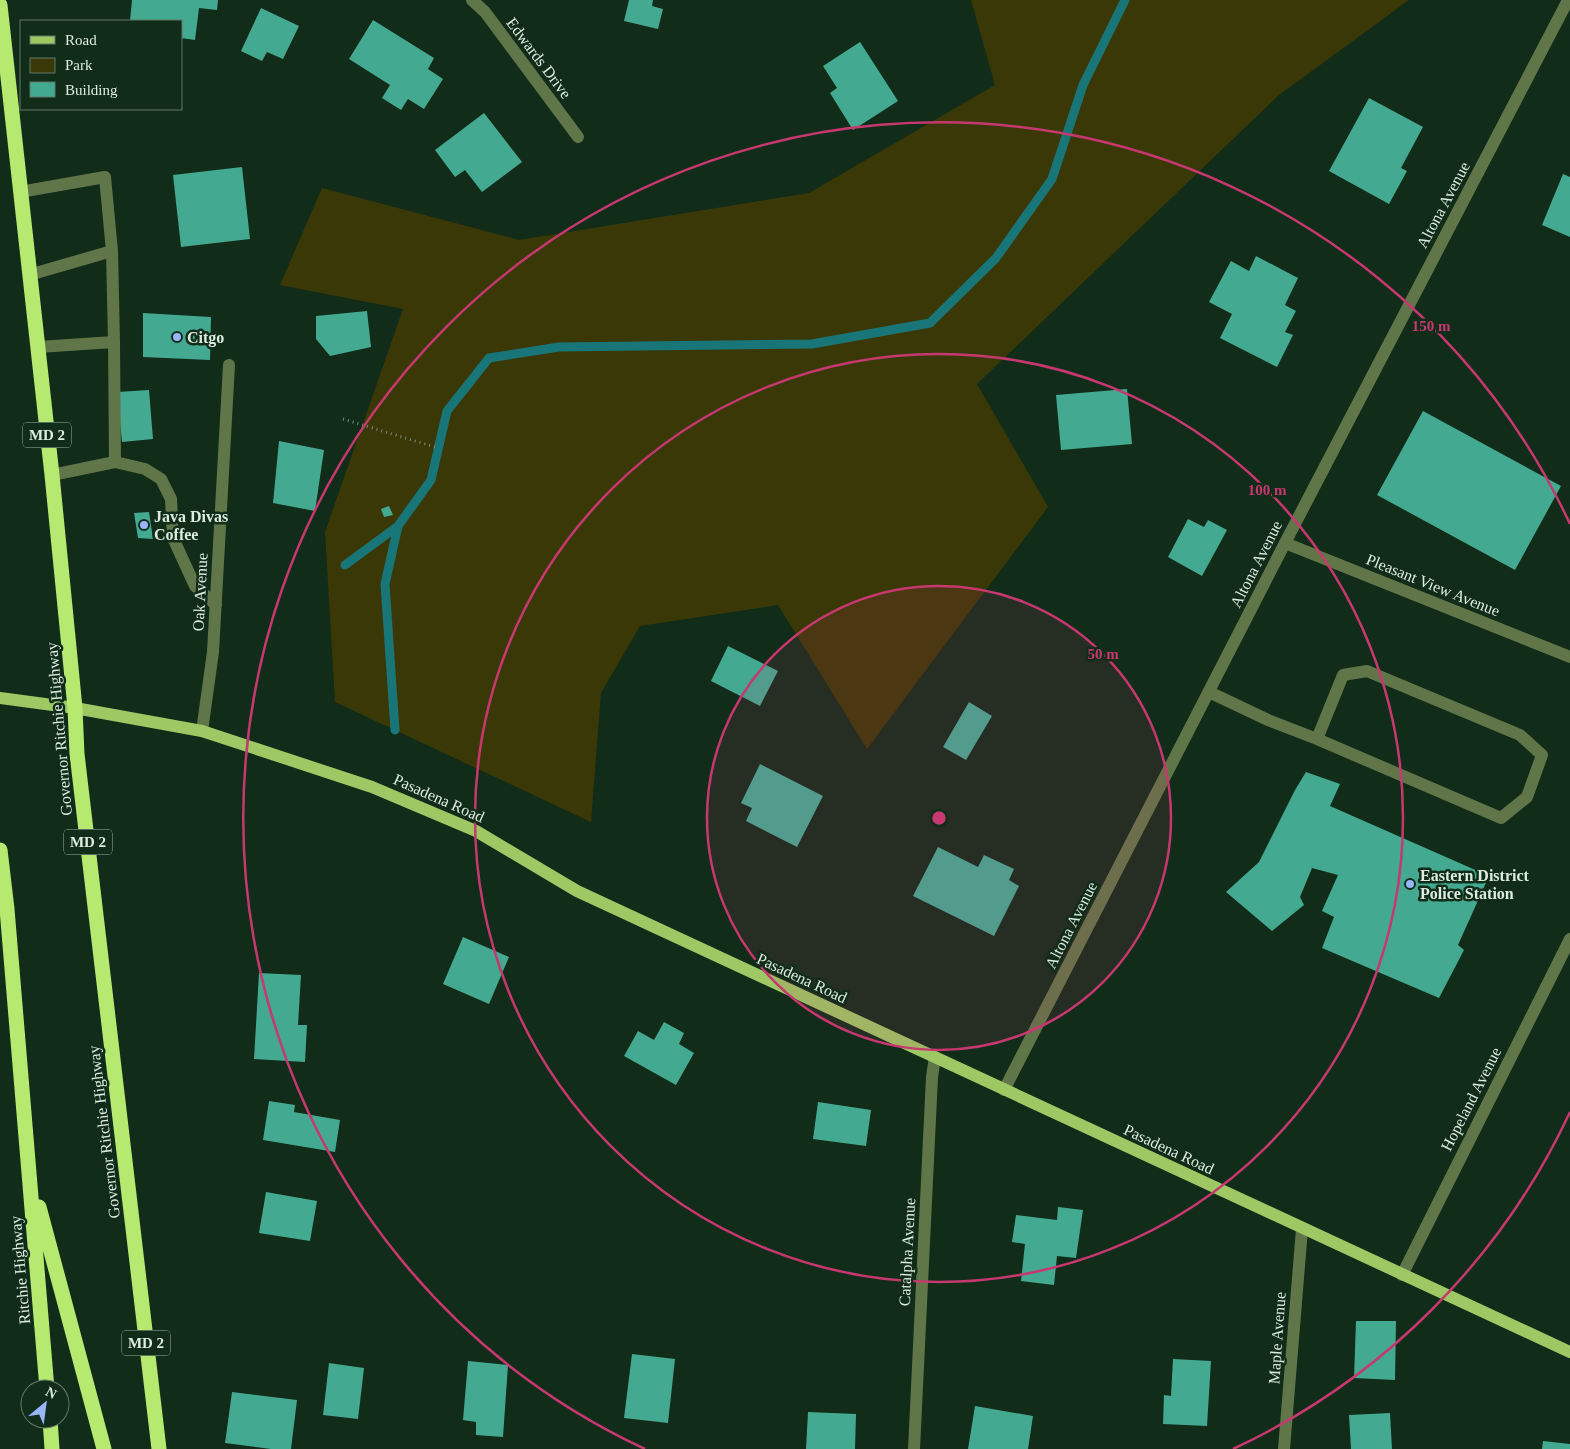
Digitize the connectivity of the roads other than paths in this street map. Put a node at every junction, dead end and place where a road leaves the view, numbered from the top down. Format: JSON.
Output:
{"nodes":[{"id":1,"x":472,"y":0,"type":"edge"},
{"id":2,"x":1567,"y":2,"type":"dead end"},
{"id":3,"x":0,"y":5,"type":"edge"},
{"id":4,"x":578,"y":137,"type":"dead end"},
{"id":5,"x":20,"y":192,"type":"junction"},
{"id":6,"x":112,"y":250,"type":"junction"},
{"id":7,"x":30,"y":275,"type":"junction"},
{"id":8,"x":114,"y":342,"type":"junction"},
{"id":9,"x":38,"y":347,"type":"junction"},
{"id":10,"x":229,"y":365,"type":"dead end"},
{"id":11,"x":115,"y":462,"type":"junction"},
{"id":12,"x":52,"y":475,"type":"junction"},
{"id":13,"x":1285,"y":543,"type":"junction"},
{"id":14,"x":216,"y":605,"type":"junction"},
{"id":15,"x":1570,"y":657,"type":"edge"},
{"id":16,"x":1209,"y":692,"type":"junction"},
{"id":17,"x":0,"y":698,"type":"edge"},
{"id":18,"x":75,"y":708,"type":"junction"},
{"id":19,"x":202,"y":731,"type":"junction"},
{"id":20,"x":1317,"y":739,"type":"junction"},
{"id":21,"x":0,"y":850,"type":"edge"},
{"id":22,"x":1570,"y":938,"type":"edge"},
{"id":23,"x":934,"y":1057,"type":"junction"},
{"id":24,"x":1004,"y":1090,"type":"junction"},
{"id":25,"x":29,"y":1167,"type":"junction"},
{"id":26,"x":1302,"y":1229,"type":"junction"},
{"id":27,"x":1402,"y":1275,"type":"junction"},
{"id":28,"x":1570,"y":1352,"type":"edge"},
{"id":29,"x":46,"y":1379,"type":"edge"},
{"id":30,"x":51,"y":1429,"type":"edge"},
{"id":31,"x":52,"y":1449,"type":"edge"},
{"id":32,"x":104,"y":1449,"type":"edge"},
{"id":33,"x":159,"y":1449,"type":"edge"},
{"id":34,"x":914,"y":1449,"type":"edge"},
{"id":35,"x":1284,"y":1449,"type":"edge"}],
"edges":[{"from":1,"to":4,"type":"street","name":"Edwards Drive"},
{"from":2,"to":13,"type":"street","name":"Altona Avenue"},
{"from":3,"to":5,"type":"highway","name":"Governor Ritchie Highway","number":"MD 2"},
{"from":5,"to":6,"type":"street"},
{"from":5,"to":7,"type":"highway","name":"Governor Ritchie Highway","number":"MD 2"},
{"from":6,"to":7,"type":"street"},
{"from":6,"to":8,"type":"street"},
{"from":7,"to":9,"type":"highway","name":"Governor Ritchie Highway","number":"MD 2"},
{"from":8,"to":9,"type":"street"},
{"from":8,"to":11,"type":"street"},
{"from":9,"to":12,"type":"highway","name":"Governor Ritchie Highway","number":"MD 2"},
{"from":10,"to":14,"type":"street","name":"Oak Avenue"},
{"from":11,"to":12,"type":"street"},
{"from":11,"to":14,"type":"street"},
{"from":12,"to":18,"type":"highway","name":"Governor Ritchie Highway","number":"MD 2"},
{"from":13,"to":15,"type":"street","name":"Pleasant View Avenue"},
{"from":13,"to":16,"type":"street","name":"Altona Avenue"},
{"from":14,"to":19,"type":"street","name":"Oak Avenue"},
{"from":16,"to":20,"type":"street"},
{"from":16,"to":24,"type":"street","name":"Altona Avenue"},
{"from":17,"to":18,"type":"main road","name":"Pasadena Road"},
{"from":18,"to":19,"type":"main road","name":"Pasadena Road"},
{"from":18,"to":33,"type":"highway","name":"Governor Ritchie Highway","number":"MD 2"},
{"from":19,"to":23,"type":"main road","name":"Pasadena Road"},
{"from":20,"to":20,"type":"street"},
{"from":21,"to":25,"type":"highway","name":"Ritchie Highway"},
{"from":22,"to":27,"type":"street","name":"Hopeland Avenue"},
{"from":23,"to":24,"type":"main road","name":"Pasadena Road"},
{"from":23,"to":34,"type":"street","name":"Catalpha Avenue"},
{"from":24,"to":26,"type":"main road","name":"Pasadena Road"},
{"from":25,"to":29,"type":"highway","name":"Ritchie Highway"},
{"from":25,"to":32,"type":"highway"},
{"from":26,"to":27,"type":"main road","name":"Pasadena Road"},
{"from":26,"to":35,"type":"street","name":"Maple Avenue"},
{"from":27,"to":28,"type":"main road","name":"Pasadena Road"},
{"from":30,"to":31,"type":"highway"}]}
